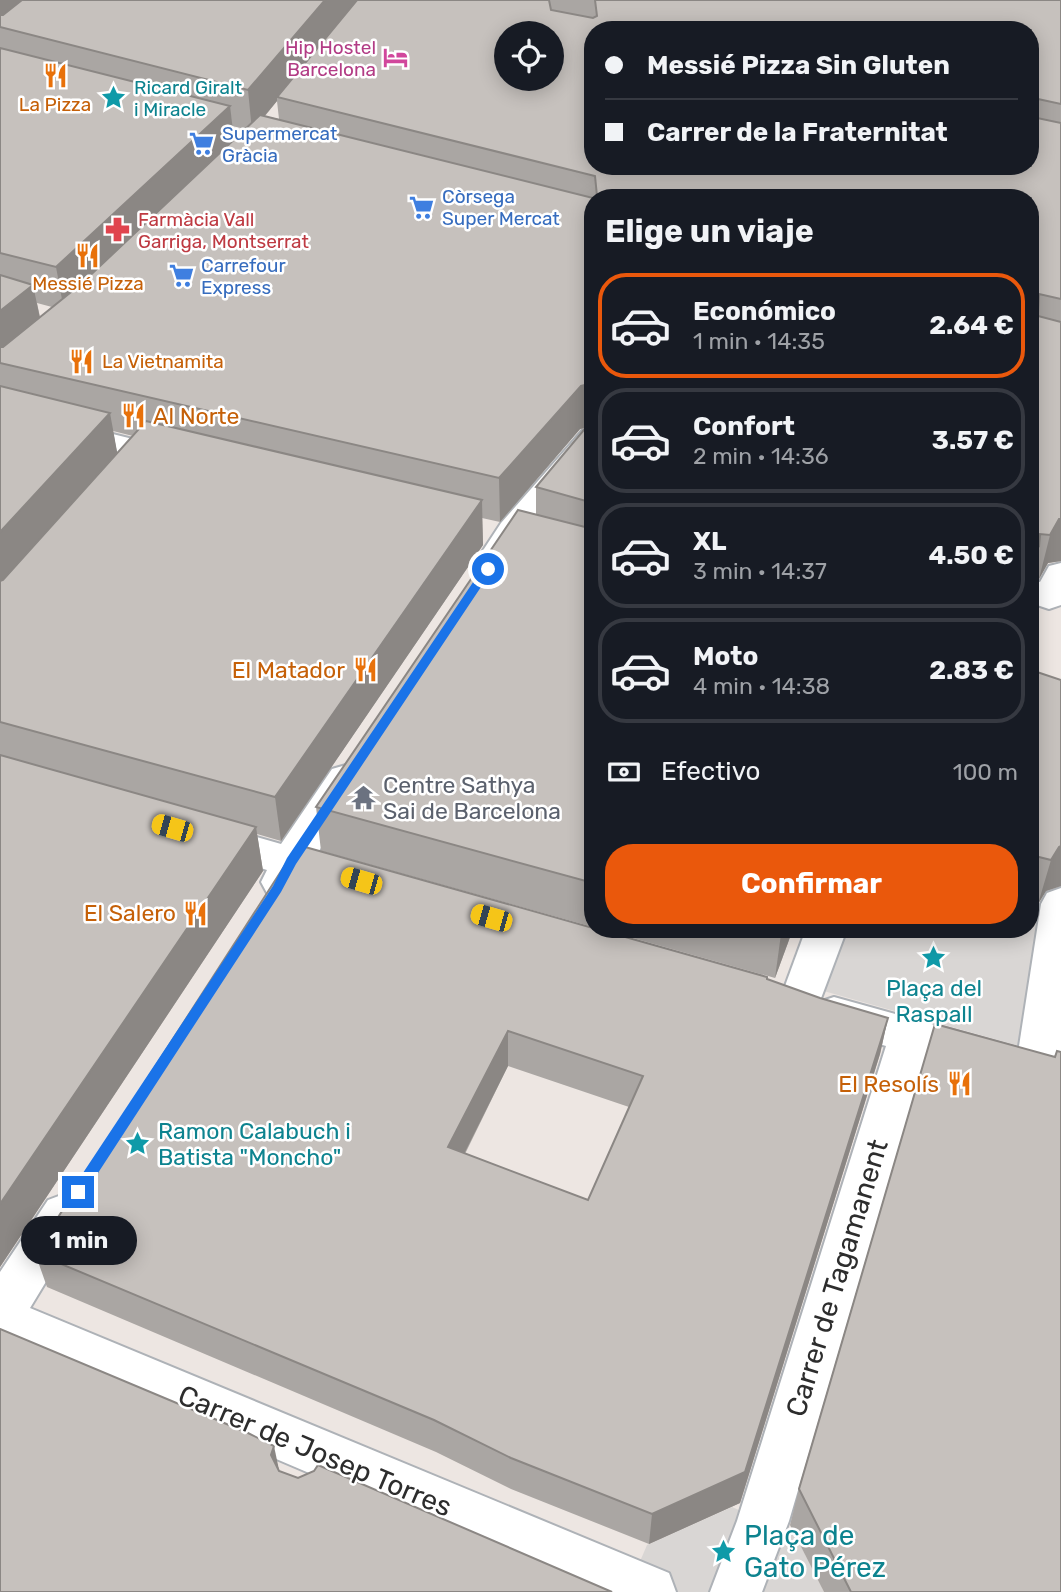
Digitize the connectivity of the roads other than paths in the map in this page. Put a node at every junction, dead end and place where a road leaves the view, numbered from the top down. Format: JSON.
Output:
{"nodes":[{"id":1,"x":0,"y":415,"type":"edge"},
{"id":2,"x":584,"y":447,"type":"edge"},
{"id":3,"x":144,"y":452,"type":"junction"},
{"id":4,"x":198,"y":465,"type":"edge"},
{"id":5,"x":120,"y":478,"type":"edge"},
{"id":6,"x":495,"y":534,"type":"junction"},
{"id":7,"x":545,"y":547,"type":"edge"},
{"id":8,"x":1061,"y":574,"type":"edge"},
{"id":9,"x":480,"y":580,"type":"edge"},
{"id":10,"x":1039,"y":594,"type":"edge"},
{"id":11,"x":363,"y":754,"type":"edge"},
{"id":12,"x":180,"y":830,"type":"edge"},
{"id":13,"x":291,"y":862,"type":"junction"},
{"id":14,"x":376,"y":886,"type":"edge"},
{"id":15,"x":1061,"y":904,"type":"edge"},
{"id":16,"x":262,"y":912,"type":"edge"},
{"id":17,"x":821,"y":938,"type":"edge"},
{"id":18,"x":910,"y":1036,"type":"junction"},
{"id":19,"x":1049,"y":1075,"type":"edge"},
{"id":20,"x":86,"y":1180,"type":"edge"},
{"id":21,"x":0,"y":1313,"type":"edge"},
{"id":22,"x":0,"y":1318,"type":"edge"},
{"id":23,"x":640,"y":1588,"type":"edge"},
{"id":24,"x":736,"y":1592,"type":"edge"}],
"edges":[{"from":1,"to":3,"type":"street"},
{"from":2,"to":6,"type":"street"},
{"from":3,"to":4,"type":"street"},
{"from":3,"to":5,"type":"street"},
{"from":6,"to":7,"type":"street"},
{"from":6,"to":9,"type":"street"},
{"from":8,"to":10,"type":"street"},
{"from":11,"to":13,"type":"street"},
{"from":12,"to":13,"type":"street"},
{"from":13,"to":14,"type":"street"},
{"from":13,"to":16,"type":"street"},
{"from":15,"to":19,"type":"street"},
{"from":17,"to":18,"type":"street"},
{"from":18,"to":19,"type":"street"},
{"from":18,"to":24,"type":"street","name":"Carrer de Tagamanent"},
{"from":20,"to":21,"type":"street"},
{"from":22,"to":23,"type":"street","name":"Carrer de Josep Torres"}]}
